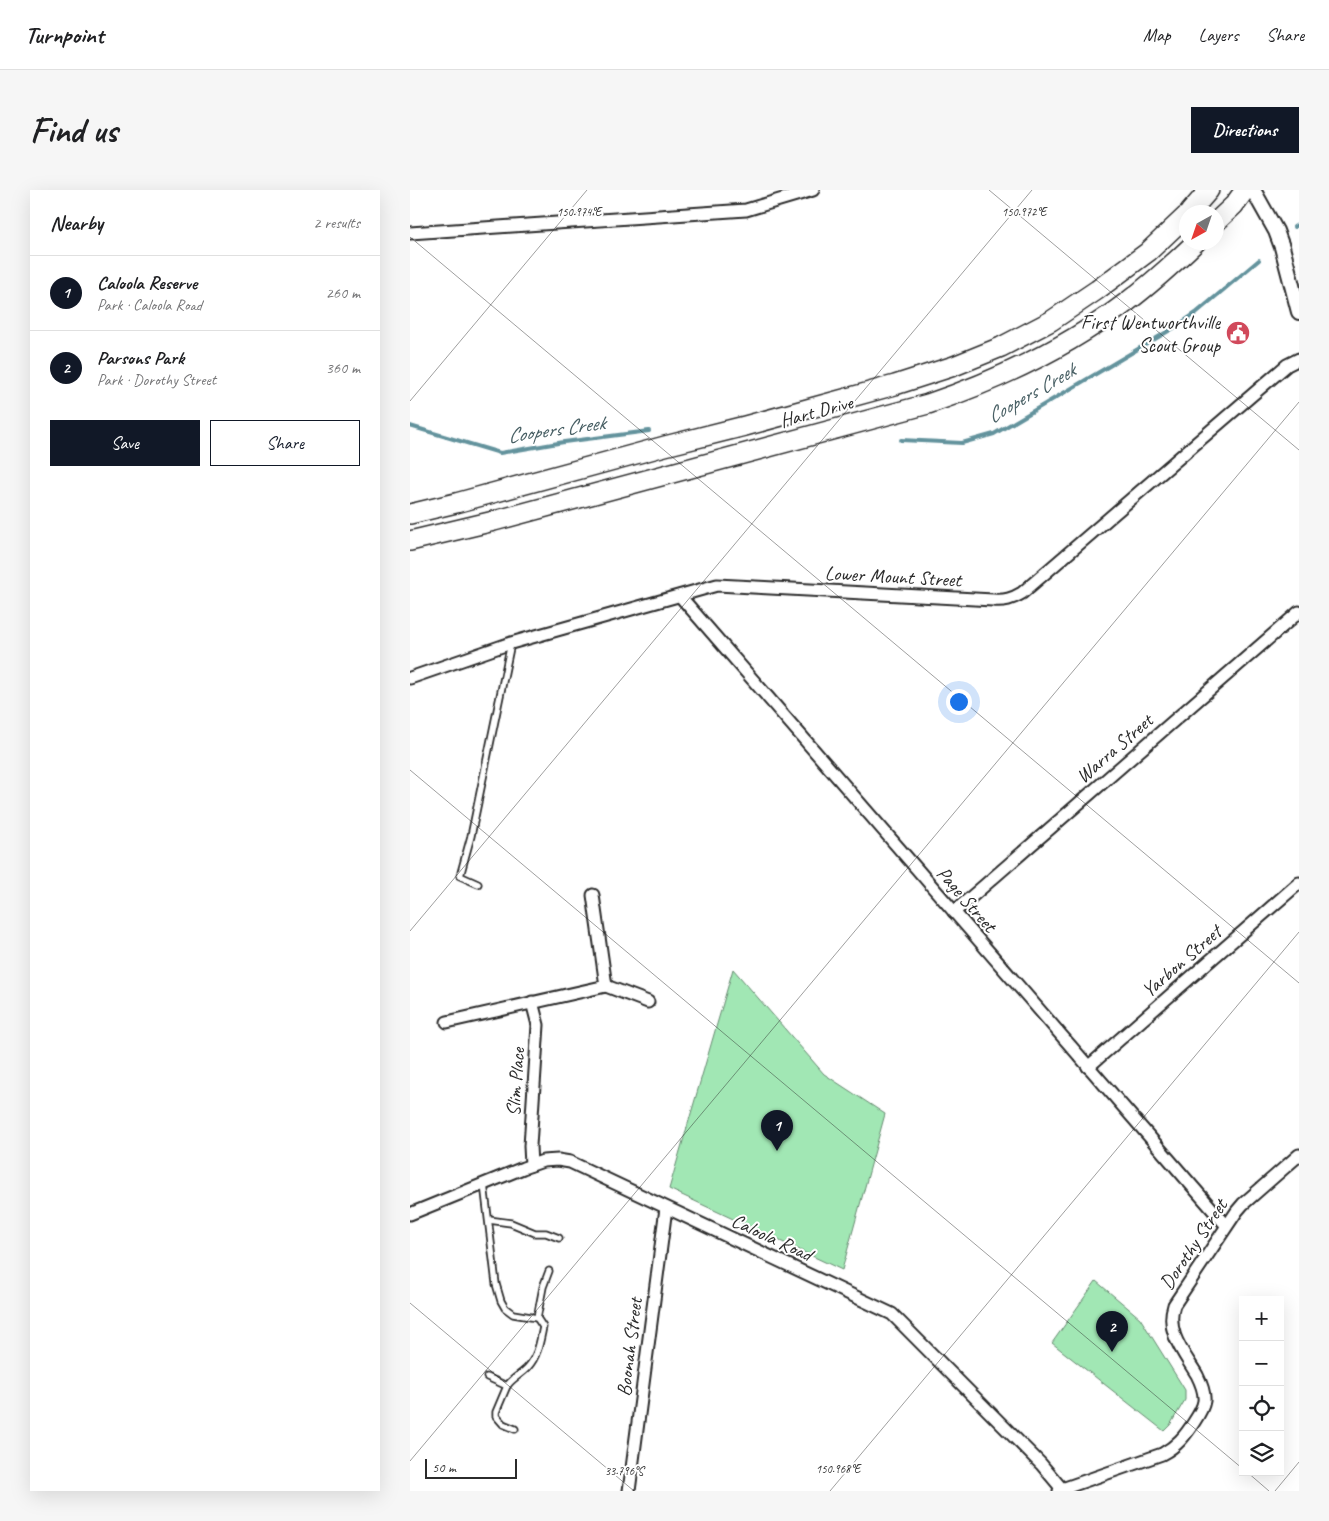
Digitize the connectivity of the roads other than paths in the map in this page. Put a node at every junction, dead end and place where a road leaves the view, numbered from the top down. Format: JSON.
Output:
{"nodes":[{"id":1,"x":812,"y":190,"type":"edge"},
{"id":2,"x":1210,"y":190,"type":"edge"},
{"id":3,"x":1245,"y":190,"type":"edge"},
{"id":4,"x":1253,"y":190,"type":"edge"},
{"id":5,"x":1196,"y":205,"type":"edge"},
{"id":6,"x":1224,"y":214,"type":"edge"},
{"id":7,"x":1179,"y":223,"type":"edge"},
{"id":8,"x":410,"y":233,"type":"edge"},
{"id":9,"x":1188,"y":250,"type":"edge"},
{"id":10,"x":1299,"y":312,"type":"edge"},
{"id":11,"x":1299,"y":359,"type":"edge"},
{"id":12,"x":410,"y":514,"type":"edge"},
{"id":13,"x":410,"y":541,"type":"edge"},
{"id":14,"x":680,"y":596,"type":"junction"},
{"id":15,"x":1299,"y":612,"type":"edge"},
{"id":16,"x":511,"y":643,"type":"junction"},
{"id":17,"x":410,"y":678,"type":"edge"},
{"id":18,"x":1299,"y":883,"type":"edge"},
{"id":19,"x":478,"y":884,"type":"dead end"},
{"id":20,"x":593,"y":895,"type":"dead end"},
{"id":21,"x":954,"y":912,"type":"junction"},
{"id":22,"x":606,"y":986,"type":"junction"},
{"id":23,"x":532,"y":1002,"type":"junction"},
{"id":24,"x":648,"y":1002,"type":"dead end"},
{"id":25,"x":447,"y":1022,"type":"dead end"},
{"id":26,"x":1088,"y":1067,"type":"junction"},
{"id":27,"x":1299,"y":1155,"type":"edge"},
{"id":28,"x":531,"y":1166,"type":"junction"},
{"id":29,"x":484,"y":1184,"type":"junction"},
{"id":30,"x":666,"y":1208,"type":"junction"},
{"id":31,"x":410,"y":1214,"type":"edge"},
{"id":32,"x":489,"y":1220,"type":"junction"},
{"id":33,"x":1226,"y":1225,"type":"junction"},
{"id":34,"x":559,"y":1238,"type":"dead end"},
{"id":35,"x":549,"y":1271,"type":"dead end"},
{"id":36,"x":536,"y":1318,"type":"junction"},
{"id":37,"x":487,"y":1377,"type":"dead end"},
{"id":38,"x":507,"y":1386,"type":"junction"},
{"id":39,"x":515,"y":1429,"type":"dead end"},
{"id":40,"x":1060,"y":1490,"type":"edge"},
{"id":41,"x":629,"y":1491,"type":"edge"}],
"edges":[{"from":1,"to":8,"type":"street"},
{"from":2,"to":5,"type":"highway"},
{"from":3,"to":6,"type":"highway"},
{"from":4,"to":10,"type":"street"},
{"from":7,"to":12,"type":"highway","name":"Hart Drive"},
{"from":9,"to":13,"type":"highway","name":"Hart Drive"},
{"from":11,"to":14,"type":"street","name":"Lower Mount Street"},
{"from":14,"to":16,"type":"street","name":"Lower Mount Street"},
{"from":14,"to":21,"type":"street","name":"Page Street"},
{"from":15,"to":21,"type":"street","name":"Warra Street"},
{"from":16,"to":17,"type":"street","name":"Lower Mount Street"},
{"from":16,"to":19,"type":"lane"},
{"from":18,"to":26,"type":"street","name":"Yarbon Street"},
{"from":20,"to":22,"type":"street"},
{"from":21,"to":26,"type":"street","name":"Page Street"},
{"from":22,"to":23,"type":"street"},
{"from":22,"to":24,"type":"street"},
{"from":23,"to":25,"type":"street"},
{"from":23,"to":28,"type":"street","name":"Slim Place"},
{"from":26,"to":33,"type":"street","name":"Page Street"},
{"from":27,"to":33,"type":"street","name":"Dorothy Street"},
{"from":28,"to":29,"type":"street","name":"Caloola Road"},
{"from":28,"to":30,"type":"street","name":"Caloola Road"},
{"from":29,"to":31,"type":"street","name":"Caloola Road"},
{"from":29,"to":32,"type":"lane"},
{"from":30,"to":40,"type":"street","name":"Caloola Road"},
{"from":30,"to":41,"type":"street","name":"Boonah Street"},
{"from":32,"to":34,"type":"lane"},
{"from":32,"to":36,"type":"lane"},
{"from":33,"to":40,"type":"street","name":"Dorothy Street"},
{"from":35,"to":36,"type":"lane"},
{"from":36,"to":38,"type":"lane"},
{"from":37,"to":38,"type":"lane"},
{"from":38,"to":39,"type":"lane"}]}
